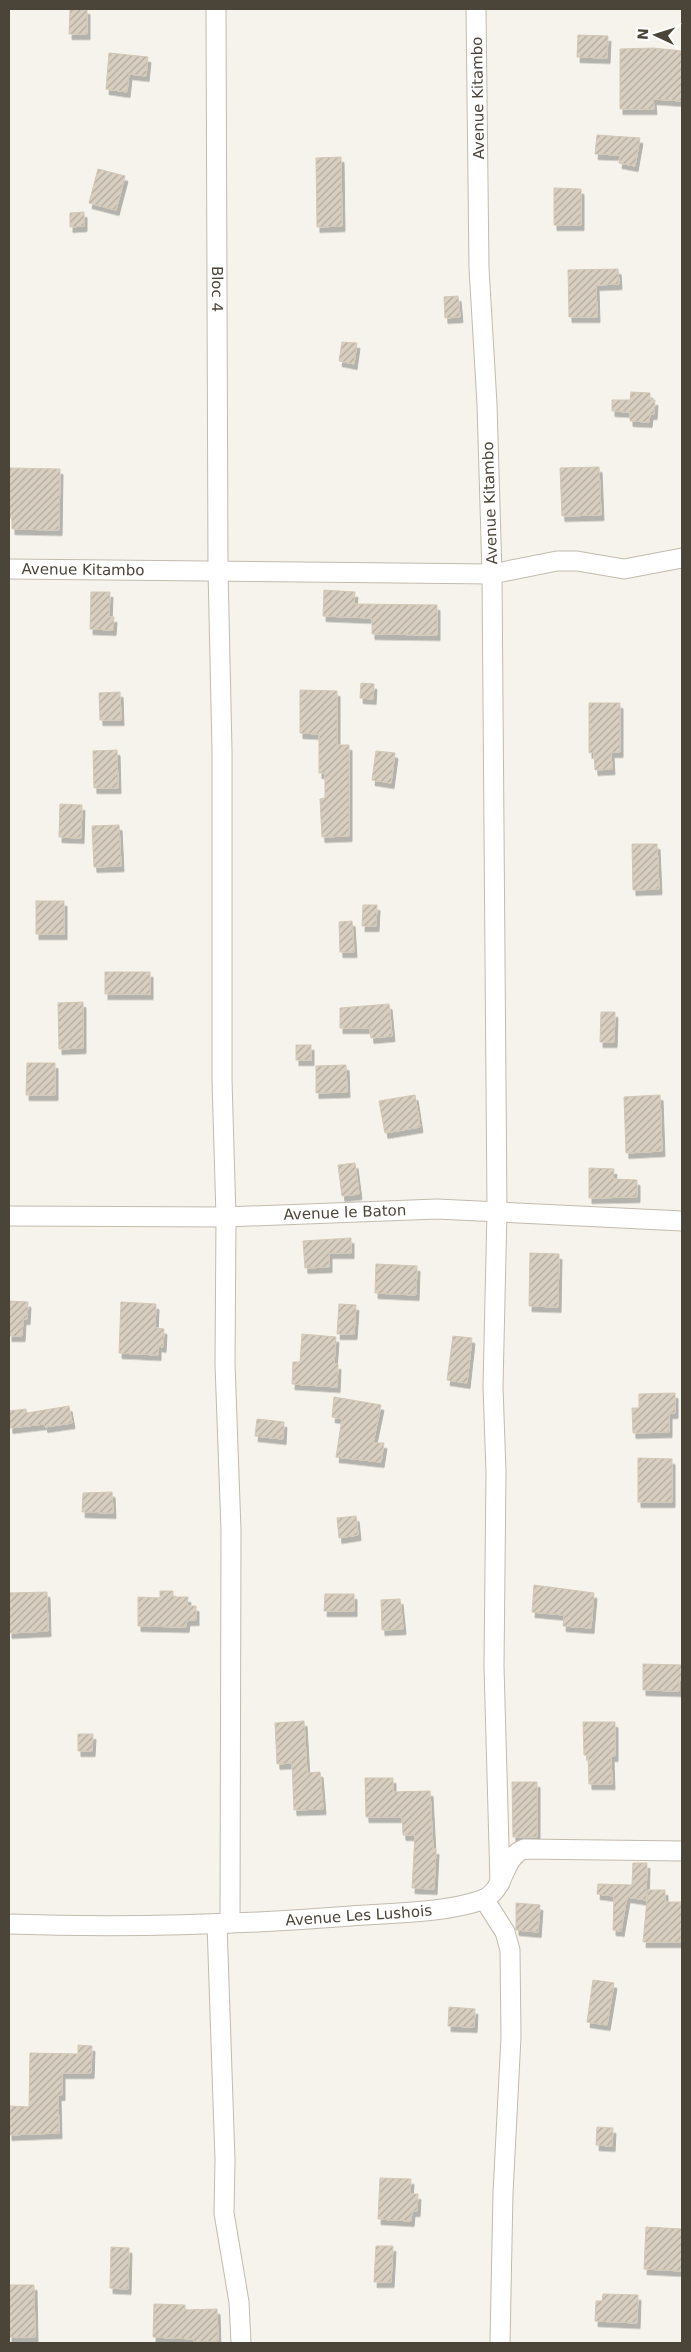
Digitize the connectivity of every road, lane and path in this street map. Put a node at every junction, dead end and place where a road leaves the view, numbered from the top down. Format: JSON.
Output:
{"nodes":[{"id":1,"x":216,"y":9,"type":"edge"},
{"id":2,"x":476,"y":9,"type":"edge"},
{"id":3,"x":682,"y":558,"type":"edge"},
{"id":4,"x":9,"y":569,"type":"edge"},
{"id":5,"x":218,"y":570,"type":"junction"},
{"id":6,"x":492,"y":574,"type":"junction"},
{"id":7,"x":497,"y":1211,"type":"junction"},
{"id":8,"x":9,"y":1216,"type":"edge"},
{"id":9,"x":226,"y":1217,"type":"junction"},
{"id":10,"x":682,"y":1221,"type":"edge"},
{"id":11,"x":682,"y":1851,"type":"edge"},
{"id":12,"x":500,"y":1883,"type":"junction"},
{"id":13,"x":484,"y":1899,"type":"junction"},
{"id":14,"x":9,"y":1924,"type":"edge"},
{"id":15,"x":223,"y":1924,"type":"junction"},
{"id":16,"x":241,"y":2343,"type":"edge"},
{"id":17,"x":500,"y":2343,"type":"edge"}],
"edges":[{"from":1,"to":5,"type":"street","name":"Bloc 4"},
{"from":2,"to":6,"type":"street","name":"Avenue Kitambo"},
{"from":3,"to":6,"type":"street"},
{"from":4,"to":5,"type":"street","name":"Avenue Kitambo"},
{"from":5,"to":6,"type":"street","name":"Avenue Kitambo"},
{"from":5,"to":9,"type":"street","name":"Bloc 4"},
{"from":6,"to":7,"type":"street"},
{"from":7,"to":9,"type":"street","name":"Avenue le Baton"},
{"from":7,"to":10,"type":"street","name":"Avenue le Baton"},
{"from":7,"to":12,"type":"street"},
{"from":8,"to":9,"type":"street","name":"Avenue le Baton"},
{"from":9,"to":15,"type":"street","name":"Bloc 4"},
{"from":11,"to":12,"type":"street"},
{"from":12,"to":13,"type":"street"},
{"from":13,"to":15,"type":"street","name":"Avenue Les Lushois"},
{"from":13,"to":17,"type":"street"},
{"from":14,"to":15,"type":"street","name":"Avenue Les Lushois"},
{"from":15,"to":16,"type":"street","name":"Bloc 4"}]}
